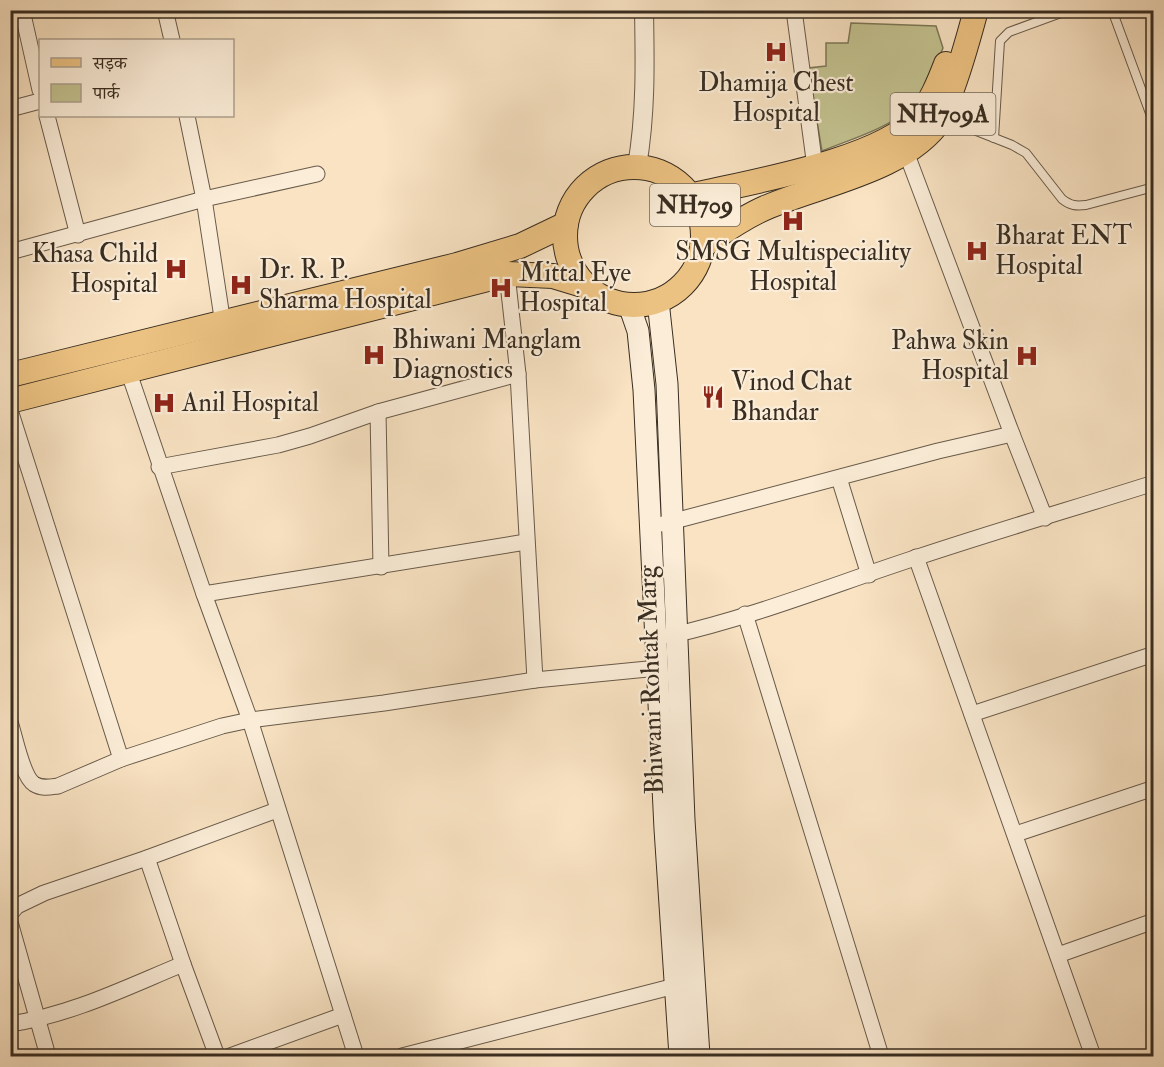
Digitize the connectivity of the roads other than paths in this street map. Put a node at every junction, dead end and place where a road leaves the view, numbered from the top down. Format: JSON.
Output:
{"nodes":[{"id":1,"x":22,"y":10,"type":"edge"},
{"id":2,"x":165,"y":10,"type":"edge"},
{"id":3,"x":644,"y":10,"type":"edge"},
{"id":4,"x":794,"y":10,"type":"edge"},
{"id":5,"x":960,"y":10,"type":"edge"},
{"id":6,"x":976,"y":10,"type":"edge"},
{"id":7,"x":1069,"y":10,"type":"edge"},
{"id":8,"x":1112,"y":10,"type":"edge"},
{"id":9,"x":172,"y":39,"type":"edge"},
{"id":10,"x":39,"y":86,"type":"edge"},
{"id":11,"x":39,"y":101,"type":"edge"},
{"id":12,"x":10,"y":109,"type":"edge"},
{"id":13,"x":47,"y":117,"type":"edge"},
{"id":14,"x":187,"y":117,"type":"edge"},
{"id":15,"x":941,"y":118,"type":"junction"},
{"id":16,"x":1154,"y":124,"type":"edge"},
{"id":17,"x":994,"y":138,"type":"junction"},
{"id":18,"x":906,"y":152,"type":"junction"},
{"id":19,"x":637,"y":166,"type":"junction"},
{"id":20,"x":815,"y":167,"type":"junction"},
{"id":21,"x":317,"y":174,"type":"dead end"},
{"id":22,"x":1154,"y":187,"type":"edge"},
{"id":23,"x":690,"y":196,"type":"junction"},
{"id":24,"x":204,"y":199,"type":"junction"},
{"id":25,"x":566,"y":224,"type":"junction"},
{"id":26,"x":78,"y":235,"type":"junction"},
{"id":27,"x":702,"y":246,"type":"junction"},
{"id":28,"x":10,"y":252,"type":"edge"},
{"id":29,"x":507,"y":274,"type":"junction"},
{"id":30,"x":586,"y":286,"type":"junction"},
{"id":31,"x":658,"y":302,"type":"junction"},
{"id":32,"x":629,"y":305,"type":"junction"},
{"id":33,"x":223,"y":324,"type":"junction"},
{"id":34,"x":128,"y":370,"type":"junction"},
{"id":35,"x":518,"y":374,"type":"junction"},
{"id":36,"x":10,"y":375,"type":"edge"},
{"id":37,"x":10,"y":401,"type":"edge"},
{"id":38,"x":10,"y":410,"type":"edge"},
{"id":39,"x":378,"y":412,"type":"junction"},
{"id":40,"x":1012,"y":434,"type":"junction"},
{"id":41,"x":159,"y":467,"type":"junction"},
{"id":42,"x":839,"y":478,"type":"junction"},
{"id":43,"x":1154,"y":483,"type":"edge"},
{"id":44,"x":1045,"y":518,"type":"junction"},
{"id":45,"x":671,"y":522,"type":"junction"},
{"id":46,"x":650,"y":527,"type":"junction"},
{"id":47,"x":526,"y":542,"type":"junction"},
{"id":48,"x":916,"y":557,"type":"junction"},
{"id":49,"x":381,"y":567,"type":"junction"},
{"id":50,"x":869,"y":575,"type":"junction"},
{"id":51,"x":204,"y":594,"type":"junction"},
{"id":52,"x":745,"y":614,"type":"junction"},
{"id":53,"x":667,"y":636,"type":"junction"},
{"id":54,"x":1154,"y":654,"type":"edge"},
{"id":55,"x":658,"y":668,"type":"junction"},
{"id":56,"x":535,"y":680,"type":"junction"},
{"id":57,"x":972,"y":714,"type":"junction"},
{"id":58,"x":250,"y":720,"type":"junction"},
{"id":59,"x":10,"y":722,"type":"edge"},
{"id":60,"x":121,"y":759,"type":"junction"},
{"id":61,"x":1154,"y":788,"type":"edge"},
{"id":62,"x":277,"y":810,"type":"junction"},
{"id":63,"x":1016,"y":834,"type":"junction"},
{"id":64,"x":147,"y":858,"type":"junction"},
{"id":65,"x":10,"y":914,"type":"edge"},
{"id":66,"x":1154,"y":921,"type":"edge"},
{"id":67,"x":10,"y":922,"type":"edge"},
{"id":68,"x":1058,"y":955,"type":"junction"},
{"id":69,"x":183,"y":964,"type":"junction"},
{"id":70,"x":675,"y":986,"type":"junction"},
{"id":71,"x":343,"y":1015,"type":"junction"},
{"id":72,"x":37,"y":1020,"type":"junction"},
{"id":73,"x":10,"y":1024,"type":"edge"},
{"id":74,"x":456,"y":1050,"type":"edge"},
{"id":75,"x":48,"y":1056,"type":"edge"},
{"id":76,"x":217,"y":1056,"type":"edge"},
{"id":77,"x":230,"y":1056,"type":"edge"},
{"id":78,"x":356,"y":1056,"type":"edge"},
{"id":79,"x":402,"y":1056,"type":"edge"},
{"id":80,"x":680,"y":1056,"type":"edge"},
{"id":81,"x":699,"y":1056,"type":"edge"},
{"id":82,"x":881,"y":1056,"type":"edge"},
{"id":83,"x":1093,"y":1056,"type":"edge"}],
"edges":[{"from":1,"to":10,"type":"street"},
{"from":2,"to":9,"type":"street"},
{"from":3,"to":19,"type":"street"},
{"from":4,"to":20,"type":"street"},
{"from":5,"to":20,"type":"main road","number":"NH709A"},
{"from":6,"to":15,"type":"main road","number":"NH709A"},
{"from":7,"to":17,"type":"lane"},
{"from":8,"to":16,"type":"lane"},
{"from":11,"to":12,"type":"street"},
{"from":13,"to":26,"type":"street"},
{"from":14,"to":24,"type":"street"},
{"from":15,"to":17,"type":"lane"},
{"from":15,"to":18,"type":"main road","number":"NH709A"},
{"from":17,"to":22,"type":"lane"},
{"from":18,"to":27,"type":"main road","number":"NH709A"},
{"from":18,"to":40,"type":"street"},
{"from":19,"to":23,"type":"main road","number":"NH709"},
{"from":19,"to":25,"type":"main road","number":"NH709"},
{"from":20,"to":23,"type":"main road","number":"NH709A"},
{"from":21,"to":24,"type":"street"},
{"from":23,"to":27,"type":"main road","number":"NH709"},
{"from":24,"to":26,"type":"street"},
{"from":24,"to":33,"type":"street"},
{"from":25,"to":30,"type":"main road","number":"NH709"},
{"from":25,"to":33,"type":"main road"},
{"from":26,"to":28,"type":"street"},
{"from":27,"to":31,"type":"main road","number":"NH709"},
{"from":29,"to":30,"type":"main road"},
{"from":29,"to":34,"type":"main road"},
{"from":29,"to":35,"type":"street"},
{"from":30,"to":32,"type":"main road","number":"NH709"},
{"from":31,"to":32,"type":"main road","number":"NH709"},
{"from":31,"to":45,"type":"main road","name":"Bhiwani Rohtak Marg"},
{"from":32,"to":46,"type":"main road"},
{"from":33,"to":36,"type":"main road"},
{"from":34,"to":37,"type":"main road"},
{"from":34,"to":41,"type":"street"},
{"from":35,"to":39,"type":"street"},
{"from":35,"to":47,"type":"street"},
{"from":38,"to":60,"type":"street"},
{"from":39,"to":41,"type":"street"},
{"from":39,"to":49,"type":"street"},
{"from":40,"to":42,"type":"street"},
{"from":40,"to":44,"type":"street"},
{"from":41,"to":51,"type":"street"},
{"from":42,"to":45,"type":"street"},
{"from":42,"to":50,"type":"street"},
{"from":43,"to":44,"type":"street"},
{"from":44,"to":48,"type":"street"},
{"from":45,"to":46,"type":"street"},
{"from":45,"to":53,"type":"main road","name":"Bhiwani Rohtak Marg"},
{"from":46,"to":53,"type":"main road"},
{"from":47,"to":49,"type":"street"},
{"from":47,"to":56,"type":"street"},
{"from":48,"to":50,"type":"street"},
{"from":48,"to":57,"type":"street"},
{"from":49,"to":51,"type":"street"},
{"from":50,"to":52,"type":"street"},
{"from":51,"to":58,"type":"street"},
{"from":52,"to":53,"type":"street"},
{"from":52,"to":82,"type":"street"},
{"from":53,"to":55,"type":"main road"},
{"from":53,"to":81,"type":"main road","name":"Bhiwani Rohtak Marg"},
{"from":54,"to":57,"type":"street"},
{"from":55,"to":56,"type":"street"},
{"from":55,"to":70,"type":"main road"},
{"from":56,"to":58,"type":"street"},
{"from":57,"to":63,"type":"street"},
{"from":58,"to":60,"type":"street"},
{"from":58,"to":62,"type":"street"},
{"from":59,"to":60,"type":"street"},
{"from":61,"to":63,"type":"street"},
{"from":62,"to":64,"type":"street"},
{"from":62,"to":71,"type":"street"},
{"from":63,"to":68,"type":"street"},
{"from":64,"to":65,"type":"street"},
{"from":64,"to":69,"type":"street"},
{"from":66,"to":68,"type":"street"},
{"from":67,"to":72,"type":"street"},
{"from":68,"to":83,"type":"street"},
{"from":69,"to":72,"type":"street"},
{"from":69,"to":76,"type":"street"},
{"from":70,"to":74,"type":"street"},
{"from":70,"to":80,"type":"main road"},
{"from":71,"to":77,"type":"street"},
{"from":71,"to":78,"type":"street"},
{"from":72,"to":73,"type":"street"},
{"from":72,"to":75,"type":"street"},
{"from":74,"to":79,"type":"street"}]}
